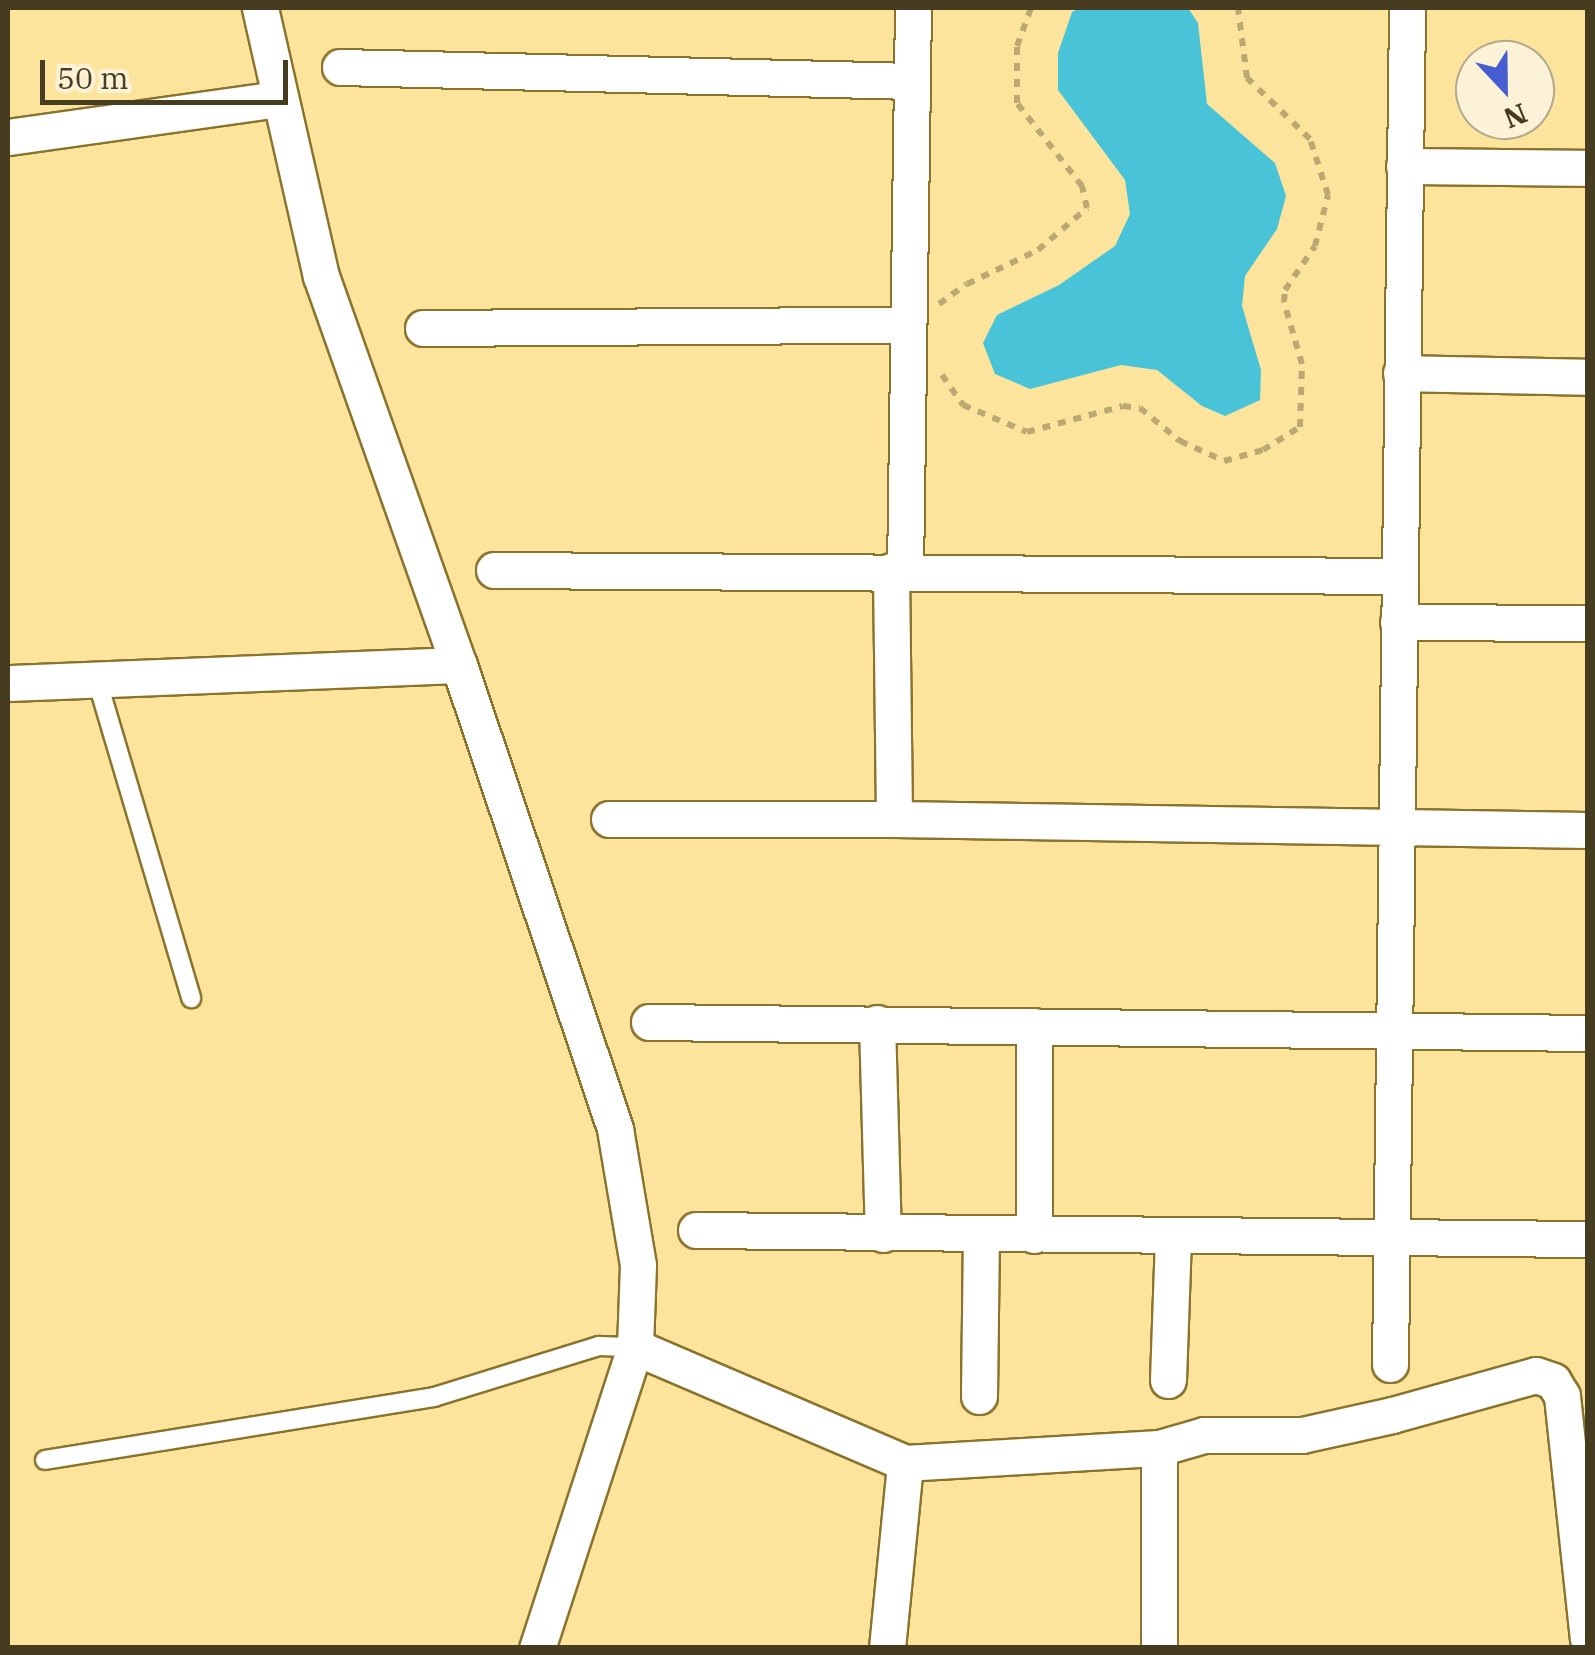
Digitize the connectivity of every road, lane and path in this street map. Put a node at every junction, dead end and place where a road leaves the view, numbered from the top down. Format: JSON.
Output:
{"nodes":[{"id":1,"x":260,"y":8,"type":"edge"},
{"id":2,"x":913,"y":8,"type":"edge"},
{"id":3,"x":1031,"y":8,"type":"edge"},
{"id":4,"x":1238,"y":8,"type":"edge"},
{"id":5,"x":1407,"y":8,"type":"edge"},
{"id":6,"x":340,"y":67,"type":"dead end"},
{"id":7,"x":912,"y":81,"type":"junction"},
{"id":8,"x":279,"y":99,"type":"junction"},
{"id":9,"x":8,"y":137,"type":"edge"},
{"id":10,"x":1404,"y":166,"type":"junction"},
{"id":11,"x":1588,"y":168,"type":"edge"},
{"id":12,"x":908,"y":325,"type":"junction"},
{"id":13,"x":423,"y":328,"type":"dead end"},
{"id":14,"x":942,"y":373,"type":"dead end"},
{"id":15,"x":1402,"y":373,"type":"junction"},
{"id":16,"x":1588,"y":377,"type":"edge"},
{"id":17,"x":494,"y":570,"type":"dead end"},
{"id":18,"x":898,"y":571,"type":"junction"},
{"id":19,"x":1399,"y":576,"type":"junction"},
{"id":20,"x":1398,"y":622,"type":"junction"},
{"id":21,"x":1588,"y":624,"type":"edge"},
{"id":22,"x":460,"y":665,"type":"junction"},
{"id":23,"x":97,"y":680,"type":"junction"},
{"id":24,"x":8,"y":683,"type":"edge"},
{"id":25,"x":894,"y":818,"type":"junction"},
{"id":26,"x":609,"y":819,"type":"dead end"},
{"id":27,"x":1395,"y":828,"type":"junction"},
{"id":28,"x":1588,"y":830,"type":"edge"},
{"id":29,"x":191,"y":998,"type":"dead end"},
{"id":30,"x":649,"y":1022,"type":"dead end"},
{"id":31,"x":877,"y":1023,"type":"junction"},
{"id":32,"x":1034,"y":1026,"type":"junction"},
{"id":33,"x":1393,"y":1030,"type":"junction"},
{"id":34,"x":1588,"y":1032,"type":"edge"},
{"id":35,"x":696,"y":1230,"type":"dead end"},
{"id":36,"x":883,"y":1234,"type":"junction"},
{"id":37,"x":981,"y":1234,"type":"junction"},
{"id":38,"x":1034,"y":1235,"type":"junction"},
{"id":39,"x":1173,"y":1237,"type":"junction"},
{"id":40,"x":1390,"y":1240,"type":"junction"},
{"id":41,"x":1588,"y":1240,"type":"edge"},
{"id":42,"x":635,"y":1346,"type":"junction"},
{"id":43,"x":1390,"y":1364,"type":"dead end"},
{"id":44,"x":1168,"y":1380,"type":"dead end"},
{"id":45,"x":978,"y":1396,"type":"dead end"},
{"id":46,"x":1160,"y":1448,"type":"junction"},
{"id":47,"x":45,"y":1460,"type":"dead end"},
{"id":48,"x":904,"y":1464,"type":"junction"},
{"id":49,"x":1588,"y":1639,"type":"edge"},
{"id":50,"x":537,"y":1648,"type":"edge"},
{"id":51,"x":887,"y":1648,"type":"edge"},
{"id":52,"x":1159,"y":1648,"type":"edge"},
{"id":53,"x":1560,"y":1648,"type":"edge"}],
"edges":[{"from":1,"to":8,"type":"street"},
{"from":2,"to":7,"type":"street"},
{"from":3,"to":12,"type":"path"},
{"from":4,"to":14,"type":"path"},
{"from":5,"to":10,"type":"street"},
{"from":6,"to":7,"type":"street"},
{"from":7,"to":12,"type":"street"},
{"from":8,"to":9,"type":"street"},
{"from":8,"to":22,"type":"street"},
{"from":10,"to":11,"type":"street"},
{"from":10,"to":15,"type":"street"},
{"from":12,"to":13,"type":"street"},
{"from":12,"to":18,"type":"street"},
{"from":15,"to":16,"type":"street"},
{"from":15,"to":19,"type":"street"},
{"from":17,"to":18,"type":"street"},
{"from":18,"to":19,"type":"street"},
{"from":18,"to":25,"type":"street"},
{"from":19,"to":20,"type":"street"},
{"from":20,"to":21,"type":"street"},
{"from":20,"to":27,"type":"street"},
{"from":22,"to":23,"type":"street"},
{"from":22,"to":42,"type":"street"},
{"from":23,"to":24,"type":"street"},
{"from":23,"to":29,"type":"lane"},
{"from":25,"to":26,"type":"street"},
{"from":25,"to":27,"type":"street"},
{"from":27,"to":28,"type":"street"},
{"from":27,"to":33,"type":"street"},
{"from":30,"to":31,"type":"street"},
{"from":31,"to":32,"type":"street"},
{"from":31,"to":36,"type":"street"},
{"from":32,"to":33,"type":"street"},
{"from":32,"to":38,"type":"street"},
{"from":33,"to":34,"type":"street"},
{"from":33,"to":40,"type":"street"},
{"from":35,"to":36,"type":"street"},
{"from":36,"to":37,"type":"street"},
{"from":37,"to":38,"type":"street"},
{"from":37,"to":45,"type":"street"},
{"from":38,"to":39,"type":"street"},
{"from":39,"to":40,"type":"street"},
{"from":39,"to":44,"type":"street"},
{"from":40,"to":41,"type":"street"},
{"from":40,"to":43,"type":"street"},
{"from":42,"to":47,"type":"lane"},
{"from":42,"to":48,"type":"street"},
{"from":42,"to":50,"type":"street"},
{"from":46,"to":48,"type":"street"},
{"from":46,"to":49,"type":"street"},
{"from":46,"to":52,"type":"street"},
{"from":48,"to":51,"type":"street"},
{"from":49,"to":53,"type":"street"}]}
